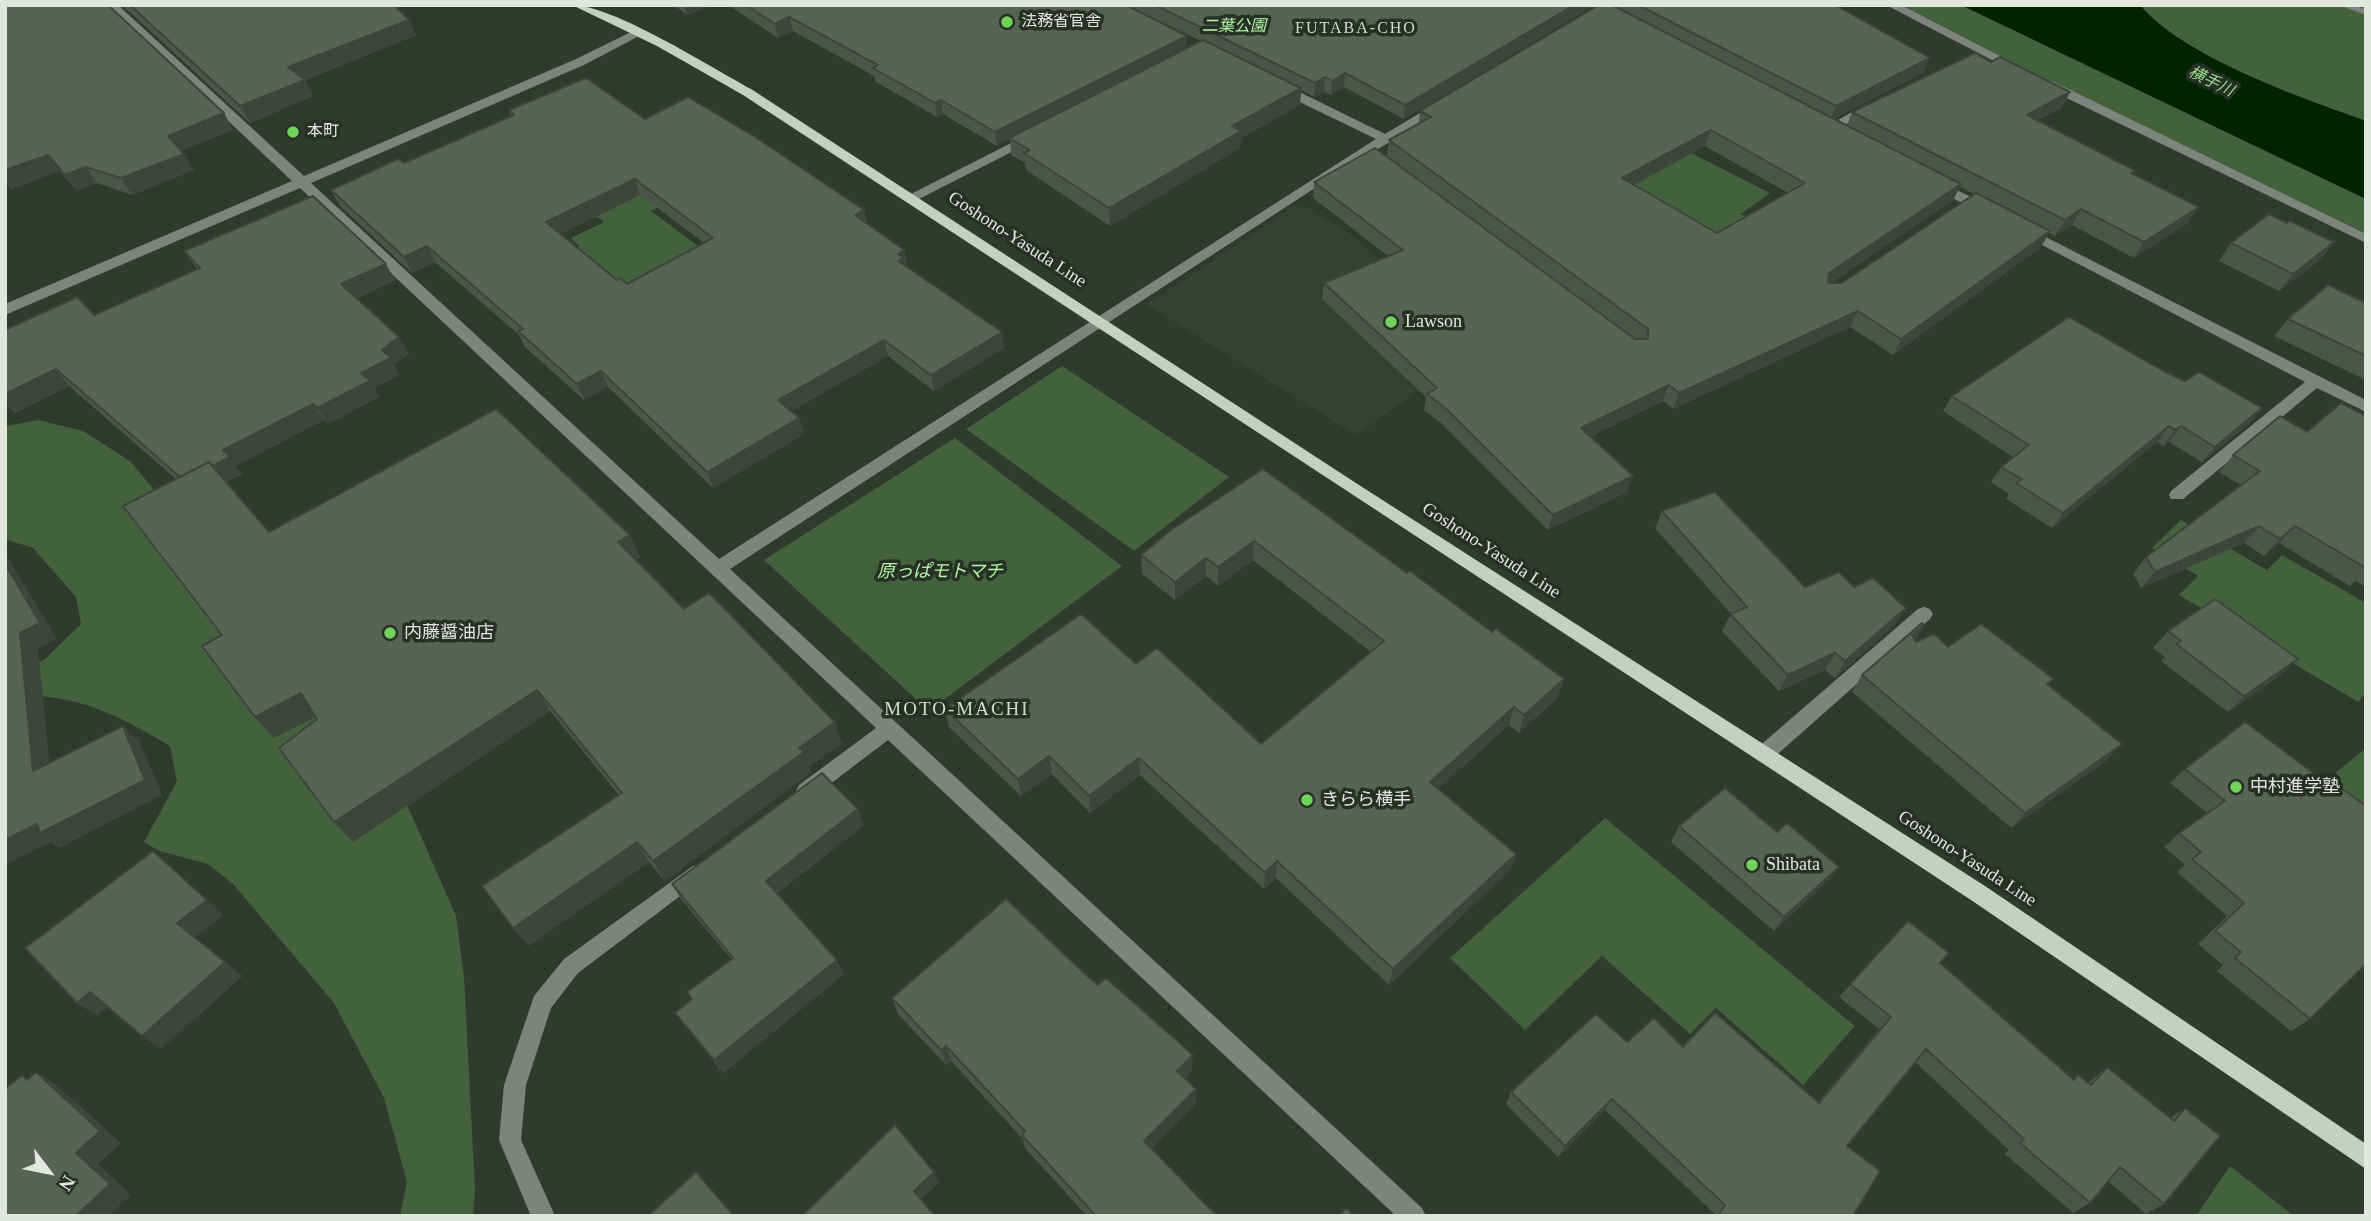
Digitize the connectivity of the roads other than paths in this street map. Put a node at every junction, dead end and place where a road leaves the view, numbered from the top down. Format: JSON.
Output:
{"nodes":[{"id":1,"x":111,"y":5,"type":"edge"},
{"id":2,"x":578,"y":5,"type":"edge"},
{"id":3,"x":1892,"y":5,"type":"edge"},
{"id":4,"x":2348,"y":5,"type":"edge"},
{"id":5,"x":2366,"y":12,"type":"edge"},
{"id":6,"x":637,"y":33,"type":"junction"},
{"id":7,"x":1263,"y":79,"type":"edge"},
{"id":8,"x":1445,"y":103,"type":"edge"},
{"id":9,"x":1878,"y":103,"type":"edge"},
{"id":10,"x":1830,"y":128,"type":"edge"},
{"id":11,"x":1040,"y":132,"type":"edge"},
{"id":12,"x":1385,"y":139,"type":"junction"},
{"id":13,"x":1922,"y":176,"type":"edge"},
{"id":14,"x":302,"y":182,"type":"junction"},
{"id":15,"x":910,"y":198,"type":"junction"},
{"id":16,"x":2366,"y":239,"type":"edge"},
{"id":17,"x":5,"y":310,"type":"edge"},
{"id":18,"x":1099,"y":321,"type":"junction"},
{"id":19,"x":2315,"y":381,"type":"junction"},
{"id":20,"x":2366,"y":407,"type":"edge"},
{"id":21,"x":2177,"y":495,"type":"dead end"},
{"id":22,"x":718,"y":568,"type":"junction"},
{"id":23,"x":1924,"y":614,"type":"dead end"},
{"id":24,"x":890,"y":728,"type":"junction"},
{"id":25,"x":1764,"y":754,"type":"junction"},
{"id":26,"x":791,"y":802,"type":"edge"},
{"id":27,"x":714,"y":859,"type":"edge"},
{"id":28,"x":2366,"y":1158,"type":"edge"},
{"id":29,"x":543,"y":1216,"type":"edge"},
{"id":30,"x":1414,"y":1216,"type":"edge"}],
"edges":[{"from":1,"to":14,"type":"street"},
{"from":2,"to":6,"type":"main road","name":"Goshono-Yasuda Line"},
{"from":3,"to":16,"type":"street"},
{"from":4,"to":5,"type":"street"},
{"from":6,"to":14,"type":"street"},
{"from":6,"to":15,"type":"main road","name":"Goshono-Yasuda Line"},
{"from":7,"to":12,"type":"street"},
{"from":8,"to":12,"type":"street"},
{"from":9,"to":10,"type":"street"},
{"from":11,"to":15,"type":"street"},
{"from":12,"to":18,"type":"street"},
{"from":13,"to":19,"type":"street"},
{"from":14,"to":17,"type":"street"},
{"from":14,"to":22,"type":"street"},
{"from":15,"to":18,"type":"main road","name":"Goshono-Yasuda Line"},
{"from":18,"to":22,"type":"street"},
{"from":18,"to":25,"type":"main road","name":"Goshono-Yasuda Line"},
{"from":19,"to":20,"type":"street"},
{"from":19,"to":21,"type":"street"},
{"from":22,"to":24,"type":"street"},
{"from":23,"to":25,"type":"street"},
{"from":24,"to":26,"type":"street"},
{"from":24,"to":30,"type":"street"},
{"from":25,"to":28,"type":"main road","name":"Goshono-Yasuda Line"},
{"from":27,"to":29,"type":"street"}]}
